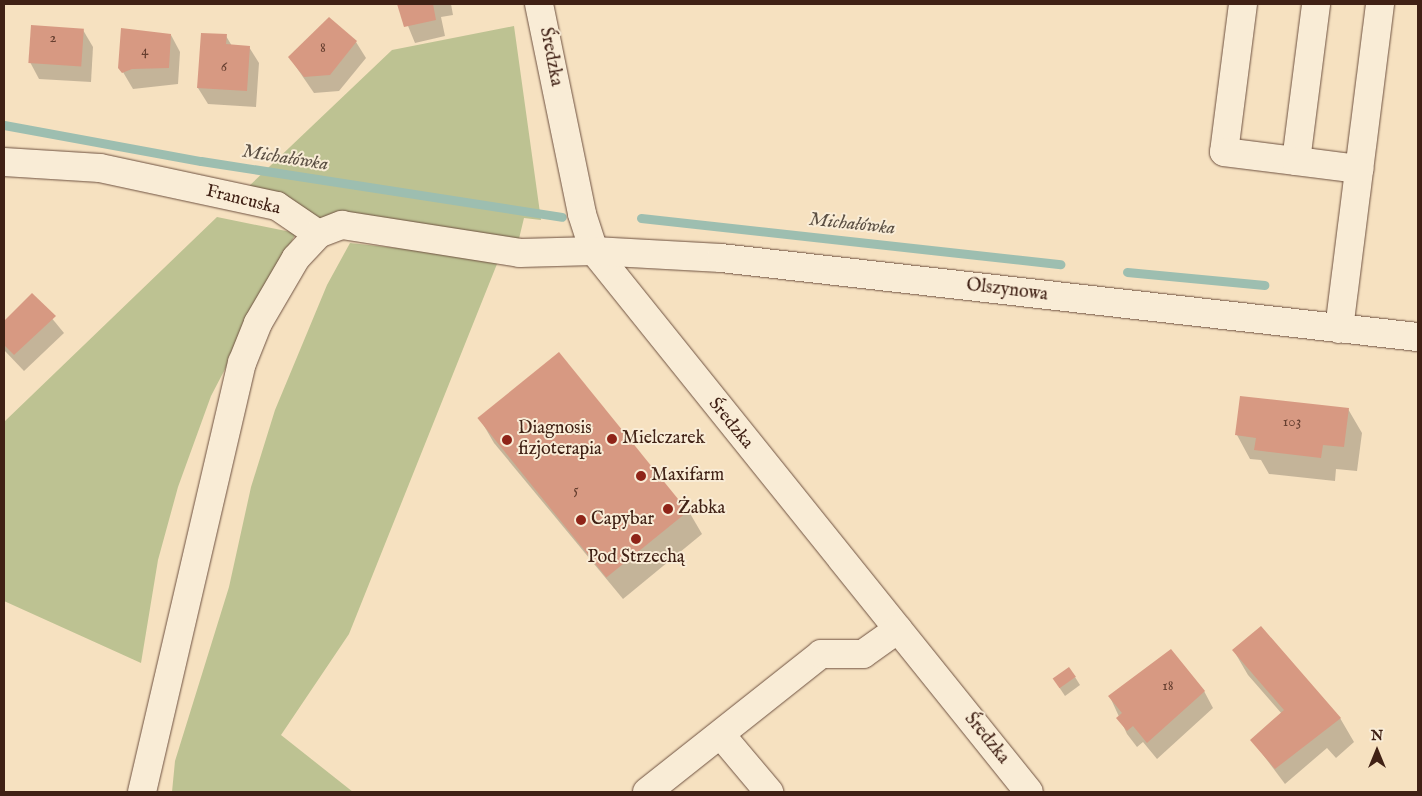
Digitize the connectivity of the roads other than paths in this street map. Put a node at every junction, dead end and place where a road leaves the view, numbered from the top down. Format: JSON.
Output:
{"nodes":[{"id":1,"x":539,"y":4,"type":"edge"},
{"id":2,"x":1243,"y":4,"type":"edge"},
{"id":3,"x":1316,"y":4,"type":"edge"},
{"id":4,"x":1380,"y":4,"type":"edge"},
{"id":5,"x":1296,"y":161,"type":"junction"},
{"id":6,"x":4,"y":162,"type":"edge"},
{"id":7,"x":1359,"y":169,"type":"junction"},
{"id":8,"x":318,"y":234,"type":"junction"},
{"id":9,"x":594,"y":251,"type":"junction"},
{"id":10,"x":1338,"y":329,"type":"junction"},
{"id":11,"x":1418,"y":337,"type":"edge"},
{"id":12,"x":898,"y":629,"type":"junction"},
{"id":13,"x":721,"y":735,"type":"junction"},
{"id":14,"x":142,"y":792,"type":"edge"},
{"id":15,"x":646,"y":792,"type":"edge"},
{"id":16,"x":769,"y":792,"type":"edge"},
{"id":17,"x":1029,"y":792,"type":"edge"}],
"edges":[{"from":1,"to":9,"type":"street","name":"Średzka"},
{"from":2,"to":5,"type":"street"},
{"from":3,"to":5,"type":"street"},
{"from":4,"to":7,"type":"street"},
{"from":5,"to":7,"type":"street"},
{"from":6,"to":8,"type":"street","name":"Francuska"},
{"from":7,"to":10,"type":"street"},
{"from":8,"to":9,"type":"street"},
{"from":8,"to":14,"type":"street"},
{"from":9,"to":10,"type":"street","name":"Olszynowa"},
{"from":9,"to":12,"type":"street","name":"Średzka"},
{"from":10,"to":11,"type":"street","name":"Olszynowa"},
{"from":12,"to":13,"type":"street"},
{"from":12,"to":17,"type":"street","name":"Średzka"},
{"from":13,"to":15,"type":"street"},
{"from":13,"to":16,"type":"street"}]}
